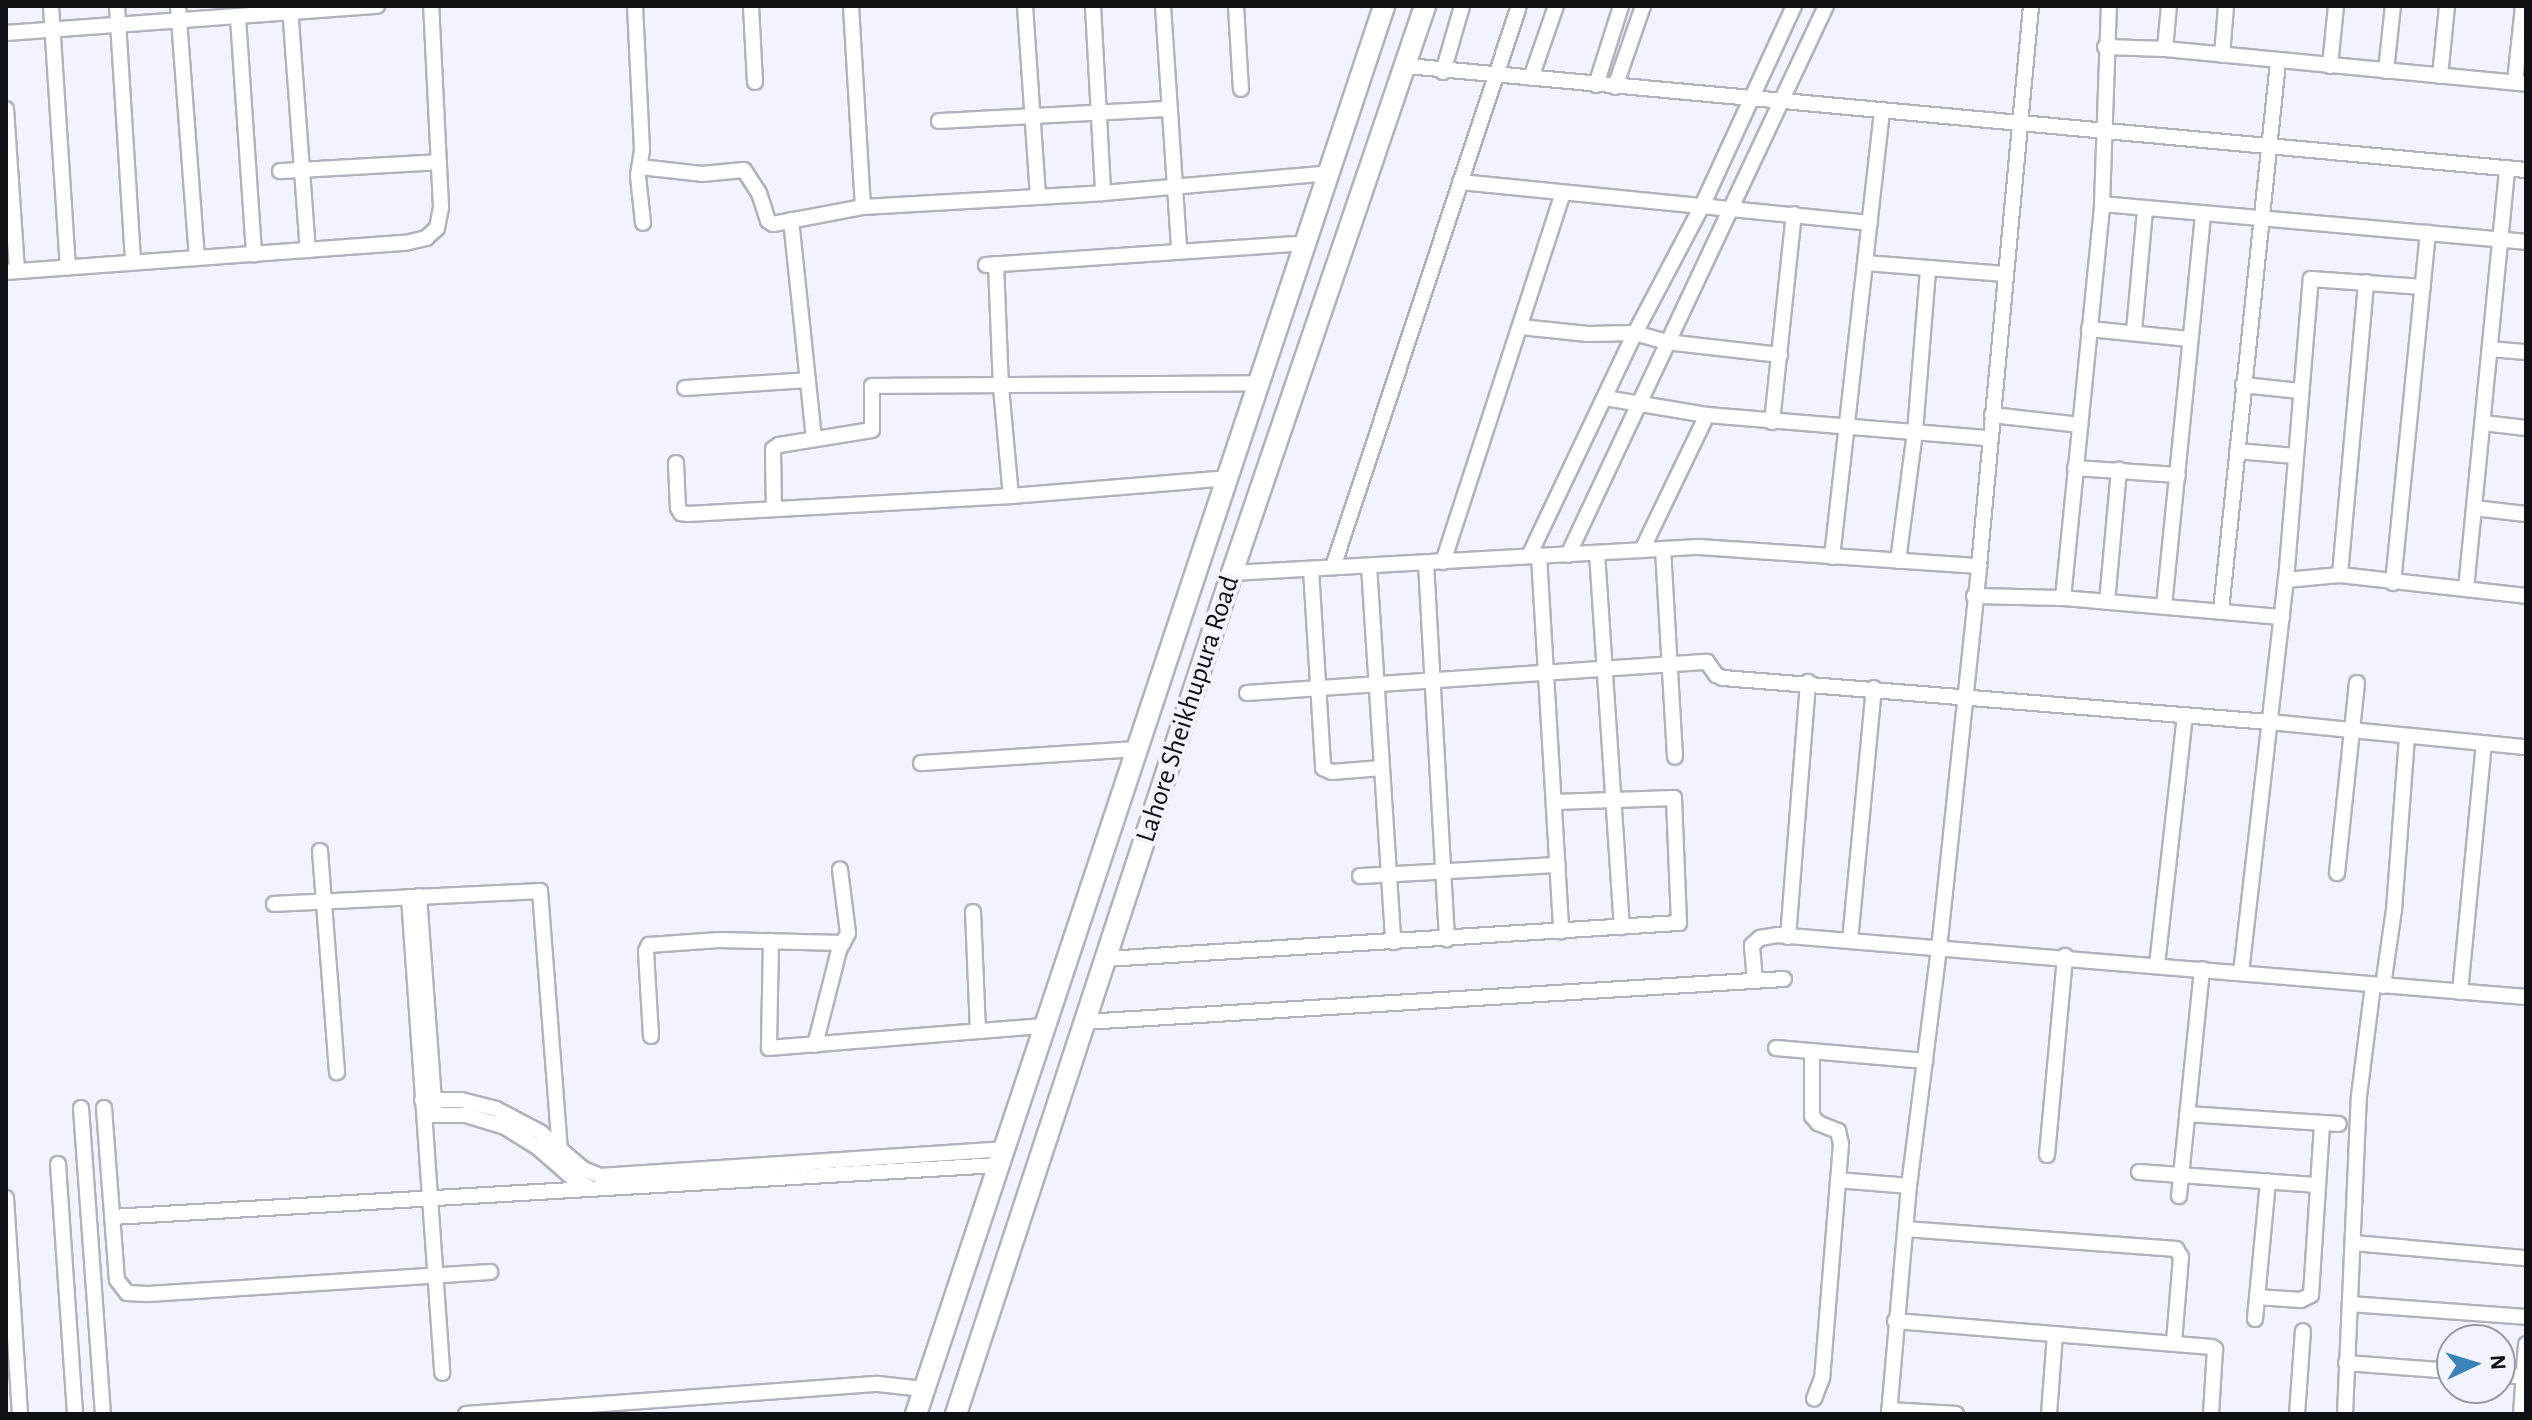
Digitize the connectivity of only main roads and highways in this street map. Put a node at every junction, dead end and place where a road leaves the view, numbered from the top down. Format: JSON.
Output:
{"nodes":[{"id":1,"x":1384,"y":6,"type":"edge"},
{"id":2,"x":1425,"y":6,"type":"edge"},
{"id":3,"x":916,"y":1414,"type":"edge"},
{"id":4,"x":956,"y":1414,"type":"edge"}],
"edges":[{"from":1,"to":3,"type":"highway","name":"Lahore Sheikhupura Road"},
{"from":2,"to":4,"type":"highway","name":"Lahore Sheikhupura Road"}]}
